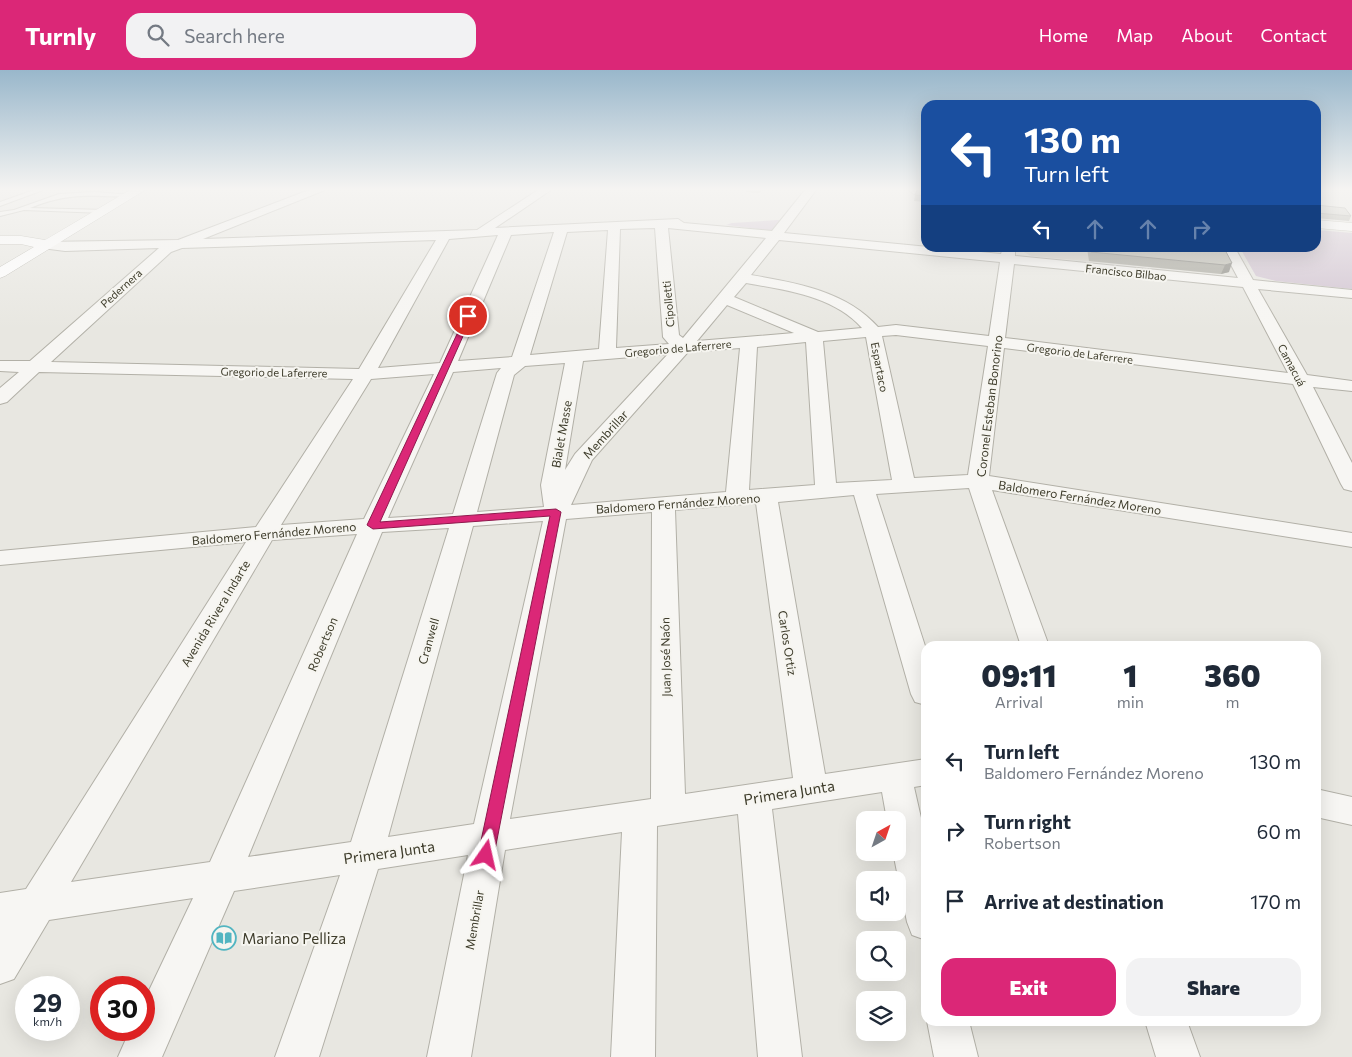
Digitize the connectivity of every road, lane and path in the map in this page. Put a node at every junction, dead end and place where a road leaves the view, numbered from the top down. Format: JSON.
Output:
{"nodes":[{"id":1,"x":62,"y":236,"type":"edge"},
{"id":2,"x":199,"y":236,"type":"edge"},
{"id":3,"x":443,"y":236,"type":"edge"},
{"id":4,"x":445,"y":236,"type":"edge"},
{"id":5,"x":504,"y":236,"type":"edge"},
{"id":6,"x":559,"y":236,"type":"edge"},
{"id":7,"x":613,"y":236,"type":"edge"},
{"id":8,"x":662,"y":236,"type":"edge"},
{"id":9,"x":770,"y":236,"type":"edge"},
{"id":10,"x":875,"y":236,"type":"edge"},
{"id":11,"x":0,"y":239,"type":"edge"},
{"id":12,"x":921,"y":242,"type":"edge"},
{"id":13,"x":178,"y":244,"type":"junction"},
{"id":14,"x":47,"y":245,"type":"junction"},
{"id":15,"x":0,"y":247,"type":"edge"},
{"id":16,"x":993,"y":252,"type":"edge"},
{"id":17,"x":1231,"y":252,"type":"edge"},
{"id":18,"x":1008,"y":254,"type":"edge"},
{"id":19,"x":0,"y":273,"type":"edge"},
{"id":20,"x":742,"y":278,"type":"junction"},
{"id":21,"x":1249,"y":285,"type":"junction"},
{"id":22,"x":1352,"y":294,"type":"edge"},
{"id":23,"x":724,"y":298,"type":"junction"},
{"id":24,"x":873,"y":331,"type":"junction"},
{"id":25,"x":814,"y":336,"type":"junction"},
{"id":26,"x":748,"y":342,"type":"junction"},
{"id":27,"x":996,"y":342,"type":"junction"},
{"id":28,"x":684,"y":348,"type":"junction"},
{"id":29,"x":607,"y":355,"type":"junction"},
{"id":30,"x":575,"y":357,"type":"junction"},
{"id":31,"x":519,"y":362,"type":"junction"},
{"id":32,"x":0,"y":366,"type":"edge"},
{"id":33,"x":33,"y":367,"type":"junction"},
{"id":34,"x":446,"y":368,"type":"junction"},
{"id":35,"x":365,"y":374,"type":"junction"},
{"id":36,"x":1300,"y":379,"type":"junction"},
{"id":37,"x":1352,"y":386,"type":"edge"},
{"id":38,"x":0,"y":398,"type":"edge"},
{"id":39,"x":978,"y":481,"type":"junction"},
{"id":40,"x":1352,"y":484,"type":"edge"},
{"id":41,"x":904,"y":485,"type":"junction"},
{"id":42,"x":863,"y":488,"type":"junction"},
{"id":43,"x":826,"y":491,"type":"junction"},
{"id":44,"x":766,"y":497,"type":"junction"},
{"id":45,"x":737,"y":499,"type":"junction"},
{"id":46,"x":663,"y":503,"type":"junction"},
{"id":47,"x":556,"y":512,"type":"junction"},
{"id":48,"x":464,"y":520,"type":"junction"},
{"id":49,"x":373,"y":525,"type":"junction"},
{"id":50,"x":264,"y":533,"type":"junction"},
{"id":51,"x":1352,"y":540,"type":"edge"},
{"id":52,"x":0,"y":558,"type":"edge"},
{"id":53,"x":1033,"y":641,"type":"edge"},
{"id":54,"x":921,"y":678,"type":"edge"},
{"id":55,"x":910,"y":774,"type":"edge"},
{"id":56,"x":811,"y":789,"type":"junction"},
{"id":57,"x":754,"y":798,"type":"junction"},
{"id":58,"x":1321,"y":804,"type":"edge"},
{"id":59,"x":1352,"y":811,"type":"edge"},
{"id":60,"x":654,"y":812,"type":"junction"},
{"id":61,"x":489,"y":837,"type":"junction"},
{"id":62,"x":365,"y":855,"type":"junction"},
{"id":63,"x":222,"y":876,"type":"junction"},
{"id":64,"x":921,"y":876,"type":"edge"},
{"id":65,"x":38,"y":904,"type":"junction"},
{"id":66,"x":0,"y":910,"type":"edge"},
{"id":67,"x":0,"y":965,"type":"edge"},
{"id":68,"x":949,"y":1026,"type":"edge"},
{"id":69,"x":1168,"y":1026,"type":"edge"},
{"id":70,"x":140,"y":1057,"type":"edge"},
{"id":71,"x":297,"y":1057,"type":"edge"},
{"id":72,"x":449,"y":1057,"type":"edge"},
{"id":73,"x":633,"y":1057,"type":"edge"},
{"id":74,"x":780,"y":1057,"type":"edge"},
{"id":75,"x":956,"y":1057,"type":"edge"},
{"id":76,"x":1178,"y":1057,"type":"edge"}],
"edges":[{"from":1,"to":14,"type":"main road"},
{"from":2,"to":13,"type":"street","name":"Pedernera"},
{"from":3,"to":13,"type":"street","name":"Francisco Bilbao"},
{"from":4,"to":35,"type":"street","name":"Avenida Rivera Indarte"},
{"from":5,"to":34,"type":"street","name":"Robertson"},
{"from":6,"to":31,"type":"street","name":"Cranwell"},
{"from":7,"to":29,"type":"street"},
{"from":8,"to":28,"type":"street","name":"Cipolletti"},
{"from":9,"to":20,"type":"street","name":"Membrillar"},
{"from":10,"to":12,"type":"street","name":"Francisco Bilbao"},
{"from":11,"to":14,"type":"main road"},
{"from":13,"to":14,"type":"street","name":"Francisco Bilbao"},
{"from":13,"to":33,"type":"street","name":"Pedernera"},
{"from":14,"to":15,"type":"main road"},
{"from":14,"to":19,"type":"main road"},
{"from":16,"to":18,"type":"street","name":"Francisco Bilbao"},
{"from":17,"to":21,"type":"street","name":"Camacuá"},
{"from":18,"to":21,"type":"street","name":"Francisco Bilbao"},
{"from":18,"to":27,"type":"street","name":"Coronel Esteban Bonorino"},
{"from":20,"to":23,"type":"street","name":"Membrillar"},
{"from":20,"to":24,"type":"street","name":"Espartaco"},
{"from":21,"to":22,"type":"street","name":"Francisco Bilbao"},
{"from":21,"to":36,"type":"street","name":"Camacuá"},
{"from":23,"to":25,"type":"street"},
{"from":23,"to":28,"type":"street","name":"Membrillar"},
{"from":24,"to":25,"type":"street","name":"Gregorio de Laferrere"},
{"from":24,"to":27,"type":"street","name":"Gregorio de Laferrere"},
{"from":24,"to":41,"type":"street","name":"Espartaco"},
{"from":25,"to":26,"type":"street","name":"Gregorio de Laferrere"},
{"from":25,"to":43,"type":"street"},
{"from":26,"to":28,"type":"street","name":"Gregorio de Laferrere"},
{"from":26,"to":45,"type":"street"},
{"from":27,"to":36,"type":"street","name":"Gregorio de Laferrere"},
{"from":27,"to":39,"type":"street","name":"Coronel Esteban Bonorino"},
{"from":28,"to":29,"type":"street","name":"Gregorio de Laferrere"},
{"from":28,"to":47,"type":"street","name":"Membrillar"},
{"from":29,"to":30,"type":"street","name":"Gregorio de Laferrere"},
{"from":30,"to":31,"type":"street","name":"Gregorio de Laferrere"},
{"from":30,"to":47,"type":"street","name":"Bialet Masse"},
{"from":31,"to":34,"type":"street","name":"Gregorio de Laferrere"},
{"from":31,"to":48,"type":"street","name":"Cranwell"},
{"from":32,"to":33,"type":"street","name":"Gregorio de Laferrere"},
{"from":33,"to":35,"type":"street","name":"Gregorio de Laferrere"},
{"from":33,"to":38,"type":"street","name":"Pedernera"},
{"from":34,"to":35,"type":"street","name":"Gregorio de Laferrere"},
{"from":34,"to":49,"type":"street","name":"Robertson"},
{"from":35,"to":50,"type":"street","name":"Avenida Rivera Indarte"},
{"from":36,"to":37,"type":"street","name":"Gregorio de Laferrere"},
{"from":36,"to":40,"type":"street","name":"Camacuá"},
{"from":39,"to":41,"type":"street","name":"Baldomero Fernández Moreno"},
{"from":39,"to":51,"type":"street","name":"Baldomero Fernández Moreno"},
{"from":39,"to":53,"type":"street","name":"Coronel Esteban Bonorino"},
{"from":41,"to":42,"type":"street","name":"Baldomero Fernández Moreno"},
{"from":42,"to":43,"type":"street","name":"Baldomero Fernández Moreno"},
{"from":42,"to":54,"type":"street"},
{"from":43,"to":44,"type":"street","name":"Baldomero Fernández Moreno"},
{"from":44,"to":45,"type":"street","name":"Baldomero Fernández Moreno"},
{"from":44,"to":56,"type":"street","name":"Carlos Ortiz"},
{"from":45,"to":46,"type":"street","name":"Baldomero Fernández Moreno"},
{"from":46,"to":47,"type":"street","name":"Baldomero Fernández Moreno"},
{"from":46,"to":60,"type":"street","name":"Juan José Naón"},
{"from":47,"to":48,"type":"street","name":"Baldomero Fernández Moreno"},
{"from":47,"to":61,"type":"street","name":"Membrillar"},
{"from":48,"to":49,"type":"street","name":"Baldomero Fernández Moreno"},
{"from":48,"to":62,"type":"street","name":"Cranwell"},
{"from":49,"to":50,"type":"street","name":"Baldomero Fernández Moreno"},
{"from":49,"to":63,"type":"street","name":"Robertson"},
{"from":50,"to":52,"type":"street","name":"Baldomero Fernández Moreno"},
{"from":50,"to":65,"type":"street","name":"Avenida Rivera Indarte"},
{"from":55,"to":56,"type":"street","name":"Primera Junta"},
{"from":55,"to":64,"type":"street"},
{"from":56,"to":57,"type":"street","name":"Primera Junta"},
{"from":57,"to":60,"type":"street","name":"Primera Junta"},
{"from":57,"to":74,"type":"street"},
{"from":58,"to":59,"type":"street"},
{"from":60,"to":61,"type":"street","name":"Primera Junta"},
{"from":60,"to":73,"type":"street","name":"Juan José Naón"},
{"from":61,"to":62,"type":"street","name":"Primera Junta"},
{"from":61,"to":72,"type":"street","name":"Membrillar"},
{"from":62,"to":63,"type":"street","name":"Primera Junta"},
{"from":62,"to":71,"type":"street","name":"Cranwell"},
{"from":63,"to":65,"type":"street","name":"Primera Junta"},
{"from":63,"to":70,"type":"street","name":"Robertson"},
{"from":65,"to":66,"type":"street","name":"Primera Junta"},
{"from":65,"to":67,"type":"street","name":"Avenida Rivera Indarte"},
{"from":68,"to":75,"type":"street"},
{"from":69,"to":76,"type":"street"}]}
